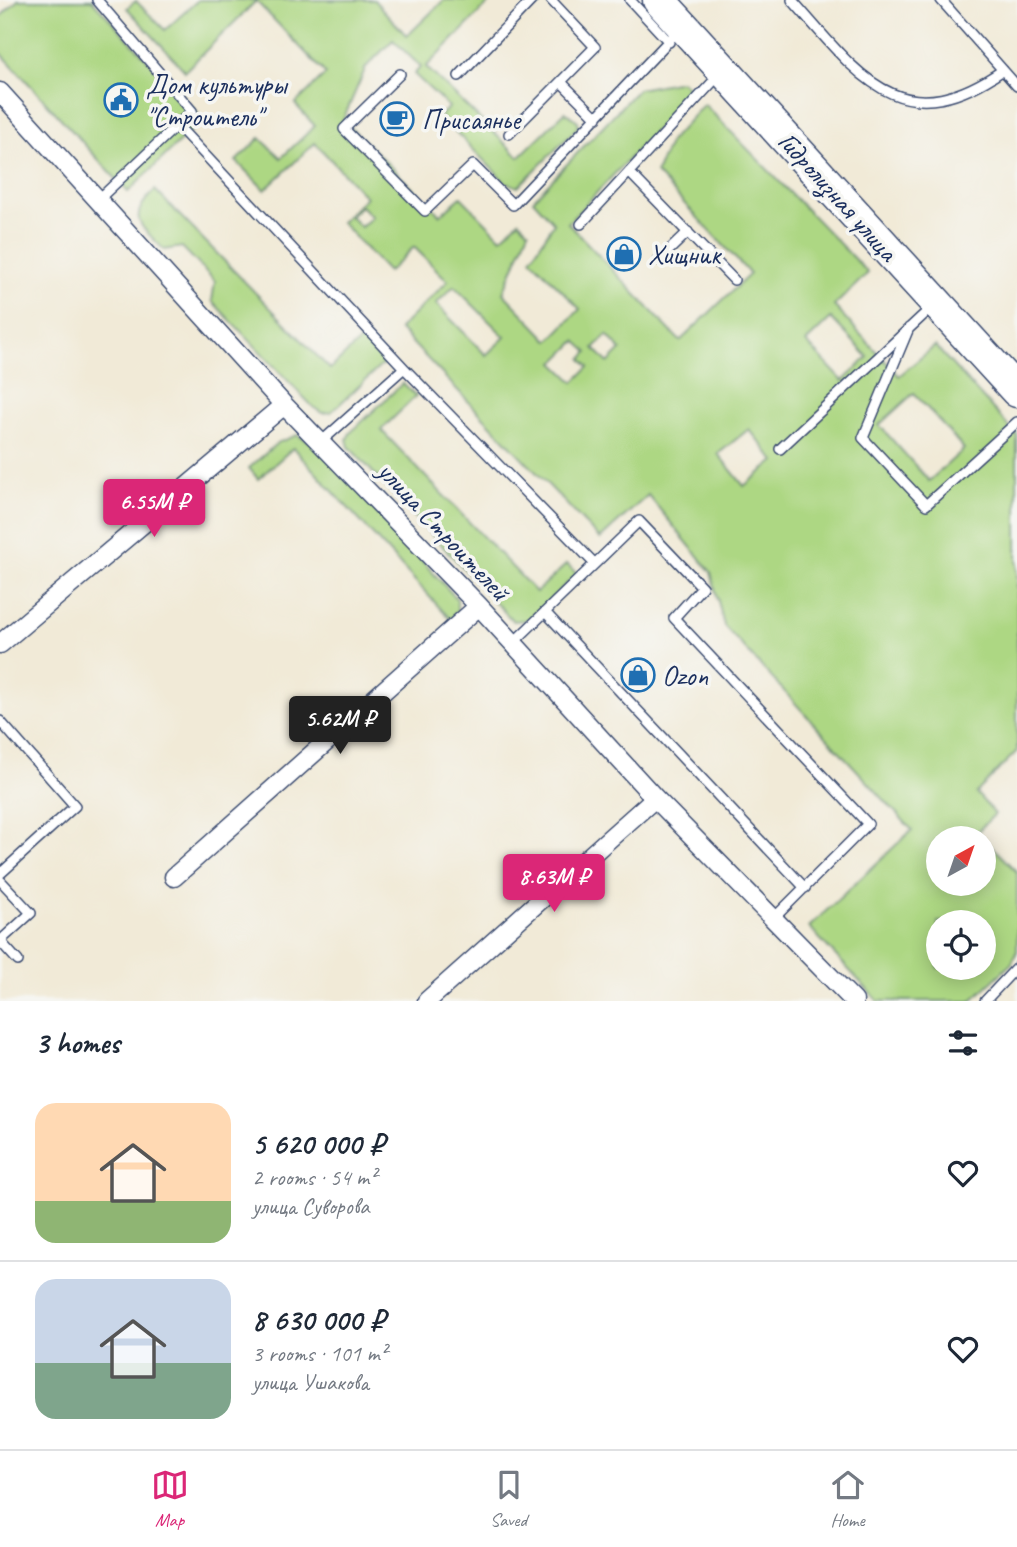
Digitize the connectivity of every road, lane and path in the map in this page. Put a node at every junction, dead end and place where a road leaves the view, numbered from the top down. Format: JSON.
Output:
{"nodes":[{"id":1,"x":97,"y":0,"type":"edge"},
{"id":2,"x":532,"y":0,"type":"edge"},
{"id":3,"x":551,"y":0,"type":"edge"},
{"id":4,"x":630,"y":0,"type":"edge"},
{"id":5,"x":659,"y":0,"type":"edge"},
{"id":6,"x":792,"y":0,"type":"edge"},
{"id":7,"x":940,"y":0,"type":"edge"},
{"id":8,"x":676,"y":34,"type":"junction"},
{"id":9,"x":723,"y":70,"type":"junction"},
{"id":10,"x":1003,"y":70,"type":"junction"},
{"id":11,"x":400,"y":74,"type":"dead end"},
{"id":12,"x":459,"y":76,"type":"dead end"},
{"id":13,"x":561,"y":82,"type":"junction"},
{"id":14,"x":1017,"y":86,"type":"edge"},
{"id":15,"x":0,"y":92,"type":"edge"},
{"id":16,"x":597,"y":118,"type":"junction"},
{"id":17,"x":178,"y":126,"type":"junction"},
{"id":18,"x":509,"y":134,"type":"dead end"},
{"id":19,"x":629,"y":173,"type":"junction"},
{"id":20,"x":99,"y":199,"type":"junction"},
{"id":21,"x":581,"y":224,"type":"dead end"},
{"id":22,"x":688,"y":232,"type":"junction"},
{"id":23,"x":659,"y":260,"type":"dead end"},
{"id":24,"x":734,"y":280,"type":"dead end"},
{"id":25,"x":936,"y":303,"type":"junction"},
{"id":26,"x":909,"y":328,"type":"junction"},
{"id":27,"x":404,"y":368,"type":"junction"},
{"id":28,"x":1017,"y":391,"type":"edge"},
{"id":29,"x":284,"y":405,"type":"junction"},
{"id":30,"x":1017,"y":422,"type":"edge"},
{"id":31,"x":322,"y":441,"type":"junction"},
{"id":32,"x":780,"y":449,"type":"dead end"},
{"id":33,"x":594,"y":563,"type":"junction"},
{"id":34,"x":479,"y":606,"type":"junction"},
{"id":35,"x":545,"y":612,"type":"junction"},
{"id":36,"x":513,"y":643,"type":"junction"},
{"id":37,"x":0,"y":644,"type":"edge"},
{"id":38,"x":0,"y":720,"type":"edge"},
{"id":39,"x":655,"y":798,"type":"junction"},
{"id":40,"x":0,"y":874,"type":"edge"},
{"id":41,"x":174,"y":877,"type":"dead end"},
{"id":42,"x":0,"y":880,"type":"edge"},
{"id":43,"x":805,"y":888,"type":"junction"},
{"id":44,"x":773,"y":919,"type":"junction"},
{"id":45,"x":18,"y":961,"type":"dead end"},
{"id":46,"x":1017,"y":967,"type":"edge"},
{"id":47,"x":427,"y":1001,"type":"edge"},
{"id":48,"x":854,"y":1001,"type":"edge"},
{"id":49,"x":985,"y":1001,"type":"edge"}],
"edges":[{"from":1,"to":17,"type":"lane"},
{"from":2,"to":12,"type":"lane"},
{"from":3,"to":13,"type":"lane"},
{"from":4,"to":8,"type":"lane"},
{"from":5,"to":8,"type":"highway","name":"Гидролизная улица"},
{"from":6,"to":10,"type":"lane"},
{"from":7,"to":10,"type":"lane"},
{"from":8,"to":9,"type":"highway","name":"Гидролизная улица"},
{"from":8,"to":16,"type":"lane"},
{"from":9,"to":19,"type":"lane"},
{"from":9,"to":25,"type":"highway","name":"Гидролизная улица"},
{"from":10,"to":14,"type":"lane"},
{"from":11,"to":16,"type":"lane"},
{"from":13,"to":16,"type":"lane"},
{"from":13,"to":18,"type":"lane"},
{"from":15,"to":20,"type":"street","name":"улица Строителей"},
{"from":17,"to":20,"type":"lane"},
{"from":17,"to":27,"type":"lane"},
{"from":19,"to":21,"type":"lane"},
{"from":19,"to":22,"type":"lane"},
{"from":20,"to":29,"type":"street","name":"улица Строителей"},
{"from":22,"to":23,"type":"lane"},
{"from":22,"to":24,"type":"lane"},
{"from":25,"to":26,"type":"lane"},
{"from":25,"to":28,"type":"highway","name":"Гидролизная улица"},
{"from":26,"to":30,"type":"lane"},
{"from":26,"to":32,"type":"lane"},
{"from":27,"to":31,"type":"lane"},
{"from":27,"to":33,"type":"lane"},
{"from":29,"to":31,"type":"street","name":"улица Строителей"},
{"from":29,"to":37,"type":"street"},
{"from":31,"to":34,"type":"street","name":"улица Строителей"},
{"from":33,"to":35,"type":"lane"},
{"from":33,"to":43,"type":"lane"},
{"from":34,"to":36,"type":"street","name":"улица Строителей"},
{"from":34,"to":41,"type":"street"},
{"from":35,"to":36,"type":"lane"},
{"from":35,"to":43,"type":"lane"},
{"from":36,"to":39,"type":"street","name":"улица Строителей"},
{"from":38,"to":40,"type":"lane"},
{"from":39,"to":44,"type":"street","name":"улица Строителей"},
{"from":39,"to":47,"type":"street"},
{"from":42,"to":45,"type":"lane"},
{"from":43,"to":44,"type":"lane"},
{"from":44,"to":48,"type":"street","name":"улица Строителей"},
{"from":46,"to":49,"type":"lane"}]}
